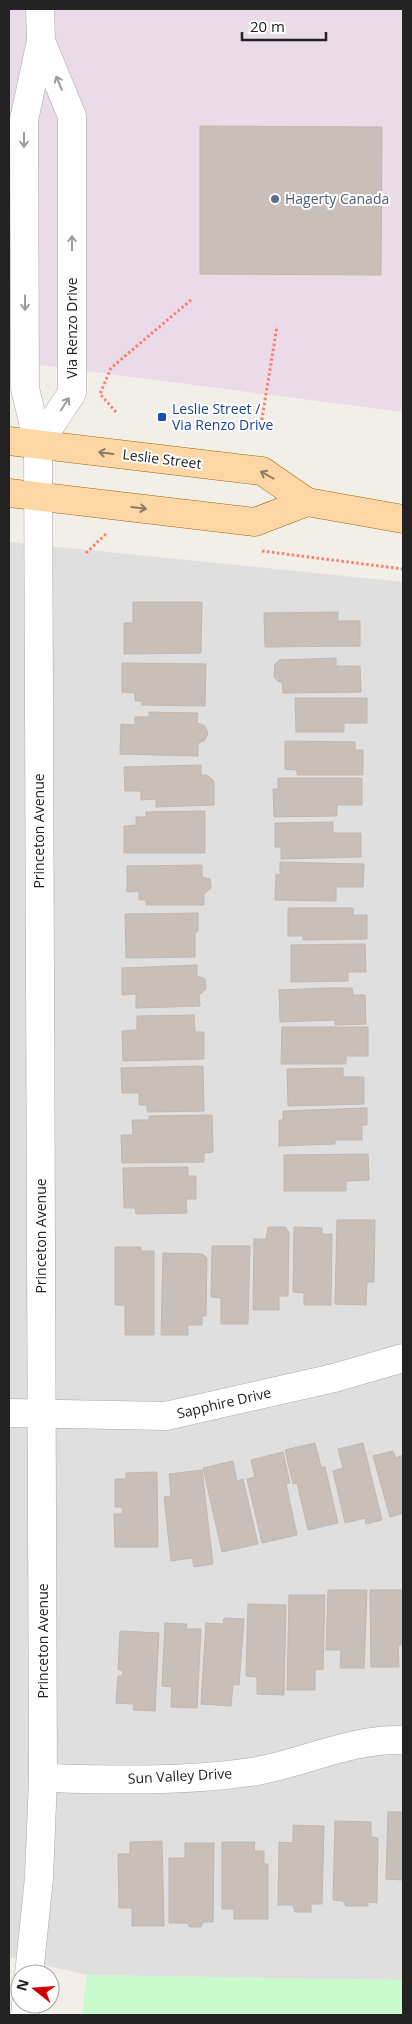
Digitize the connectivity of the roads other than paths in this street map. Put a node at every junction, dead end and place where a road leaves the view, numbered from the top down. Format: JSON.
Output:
{"nodes":[{"id":1,"x":40,"y":9,"type":"edge"},
{"id":2,"x":41,"y":41,"type":"junction"},
{"id":3,"x":9,"y":441,"type":"edge"},
{"id":4,"x":38,"y":444,"type":"junction"},
{"id":5,"x":9,"y":493,"type":"edge"},
{"id":6,"x":38,"y":496,"type":"junction"},
{"id":7,"x":307,"y":502,"type":"junction"},
{"id":8,"x":403,"y":520,"type":"edge"},
{"id":9,"x":403,"y":1358,"type":"edge"},
{"id":10,"x":42,"y":1412,"type":"junction"},
{"id":11,"x":9,"y":1413,"type":"edge"},
{"id":12,"x":403,"y":1740,"type":"edge"},
{"id":13,"x":43,"y":1778,"type":"junction"},
{"id":14,"x":30,"y":1964,"type":"edge"}],
"edges":[{"from":1,"to":2,"type":"street","name":"Via Renzo Drive"},
{"from":2,"to":4,"type":"street","name":"Via Renzo Drive","one_way":true},
{"from":4,"to":2,"type":"street","name":"Via Renzo Drive","one_way":true},
{"from":3,"to":4,"type":"main road","name":"Leslie Street"},
{"from":4,"to":6,"type":"street","name":"Princeton Avenue"},
{"from":7,"to":4,"type":"main road","name":"Leslie Street","one_way":true},
{"from":5,"to":6,"type":"main road"},
{"from":6,"to":7,"type":"main road","one_way":true},
{"from":6,"to":10,"type":"street","name":"Princeton Avenue"},
{"from":7,"to":8,"type":"main road","name":"Leslie Street"},
{"from":9,"to":10,"type":"street","name":"Sapphire Drive"},
{"from":10,"to":11,"type":"street","name":"Sapphire Drive"},
{"from":10,"to":13,"type":"street","name":"Princeton Avenue"},
{"from":12,"to":13,"type":"street","name":"Sun Valley Drive"},
{"from":13,"to":14,"type":"street","name":"Princeton Avenue"}]}
